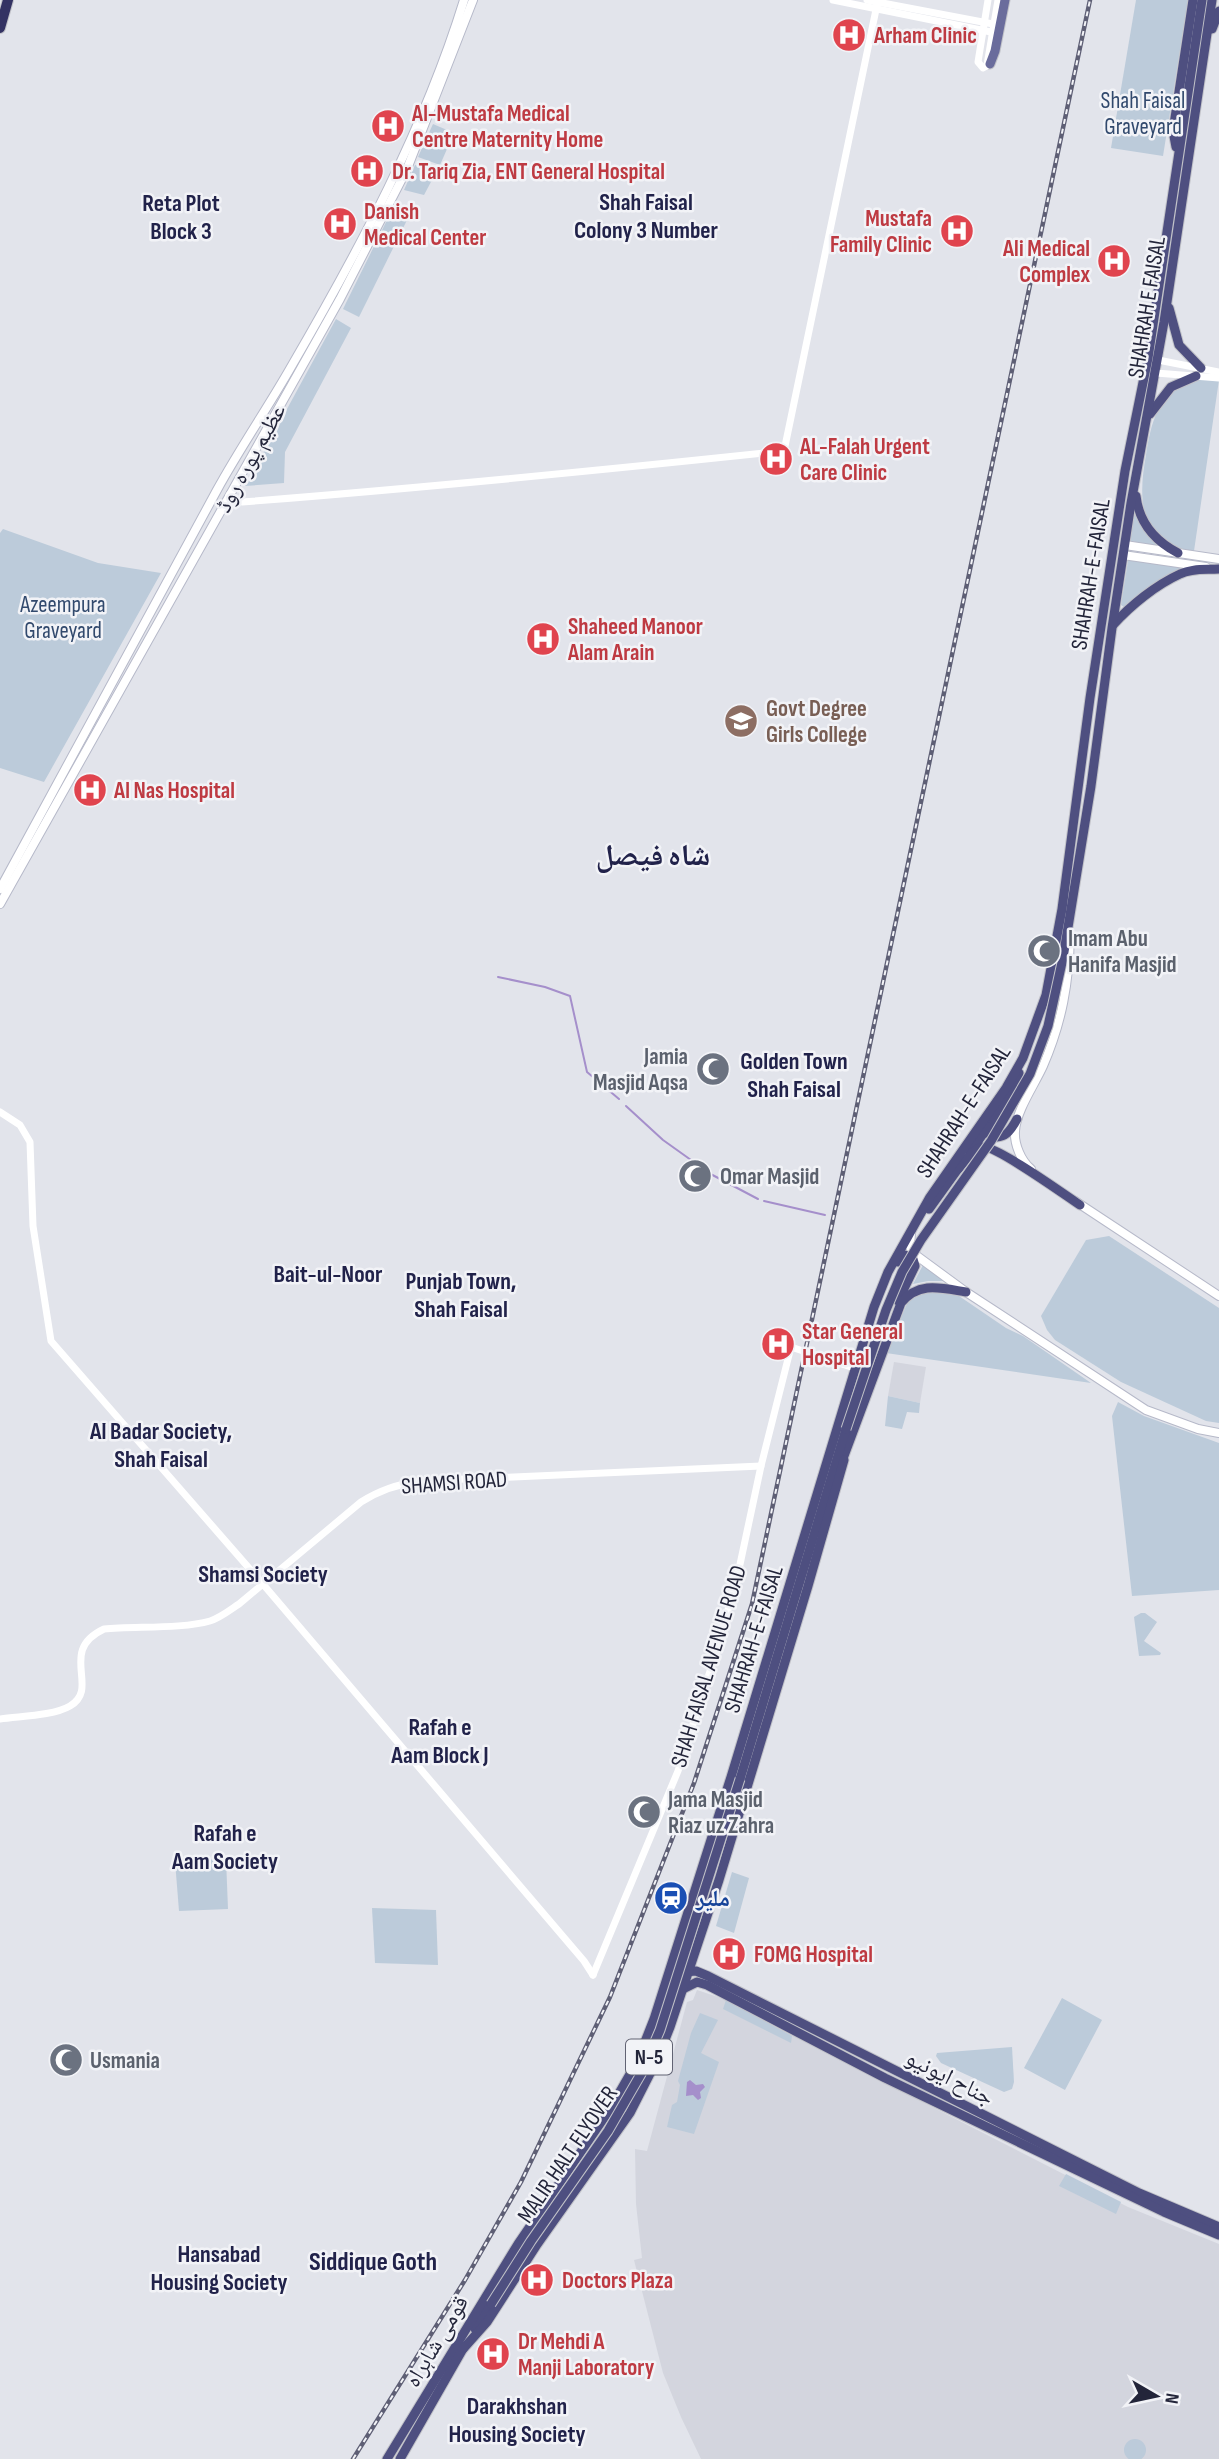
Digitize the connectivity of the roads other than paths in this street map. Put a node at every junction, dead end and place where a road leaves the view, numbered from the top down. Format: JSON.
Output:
{"nodes":[{"id":1,"x":2,"y":0,"type":"edge"},
{"id":2,"x":8,"y":0,"type":"edge"},
{"id":3,"x":464,"y":0,"type":"edge"},
{"id":4,"x":474,"y":0,"type":"edge"},
{"id":5,"x":833,"y":0,"type":"edge"},
{"id":6,"x":867,"y":0,"type":"edge"},
{"id":7,"x":988,"y":0,"type":"edge"},
{"id":8,"x":998,"y":0,"type":"edge"},
{"id":9,"x":1005,"y":0,"type":"edge"},
{"id":10,"x":1194,"y":0,"type":"edge"},
{"id":11,"x":1202,"y":0,"type":"edge"},
{"id":12,"x":1212,"y":0,"type":"edge"},
{"id":13,"x":877,"y":4,"type":"edge"},
{"id":14,"x":0,"y":10,"type":"edge"},
{"id":15,"x":1219,"y":11,"type":"edge"},
{"id":16,"x":983,"y":27,"type":"junction"},
{"id":17,"x":0,"y":28,"type":"edge"},
{"id":18,"x":992,"y":28,"type":"junction"},
{"id":19,"x":1206,"y":47,"type":"junction"},
{"id":20,"x":988,"y":66,"type":"junction"},
{"id":21,"x":1178,"y":156,"type":"junction"},
{"id":22,"x":356,"y":258,"type":"junction"},
{"id":23,"x":1167,"y":300,"type":"junction"},
{"id":24,"x":1153,"y":359,"type":"junction"},
{"id":25,"x":1198,"y":372,"type":"junction"},
{"id":26,"x":1219,"y":372,"type":"edge"},
{"id":27,"x":1156,"y":373,"type":"junction"},
{"id":28,"x":1219,"y":379,"type":"edge"},
{"id":29,"x":1148,"y":416,"type":"junction"},
{"id":30,"x":1137,"y":470,"type":"junction"},
{"id":31,"x":229,"y":495,"type":"junction"},
{"id":32,"x":1124,"y":550,"type":"junction"},
{"id":33,"x":1178,"y":553,"type":"junction"},
{"id":34,"x":1219,"y":559,"type":"edge"},
{"id":35,"x":1219,"y":569,"type":"edge"},
{"id":36,"x":1112,"y":628,"type":"junction"},
{"id":37,"x":0,"y":888,"type":"edge"},
{"id":38,"x":0,"y":904,"type":"edge"},
{"id":39,"x":1070,"y":921,"type":"junction"},
{"id":40,"x":1023,"y":1058,"type":"junction"},
{"id":41,"x":0,"y":1112,"type":"edge"},
{"id":42,"x":1017,"y":1119,"type":"junction"},
{"id":43,"x":988,"y":1127,"type":"junction"},
{"id":44,"x":958,"y":1169,"type":"junction"},
{"id":45,"x":1080,"y":1205,"type":"junction"},
{"id":46,"x":912,"y":1228,"type":"junction"},
{"id":47,"x":966,"y":1292,"type":"junction"},
{"id":48,"x":1219,"y":1296,"type":"edge"},
{"id":49,"x":874,"y":1307,"type":"junction"},
{"id":50,"x":892,"y":1326,"type":"junction"},
{"id":51,"x":854,"y":1368,"type":"junction"},
{"id":52,"x":1219,"y":1433,"type":"edge"},
{"id":53,"x":844,"y":1460,"type":"junction"},
{"id":54,"x":761,"y":1466,"type":"junction"},
{"id":55,"x":832,"y":1475,"type":"junction"},
{"id":56,"x":262,"y":1583,"type":"junction"},
{"id":57,"x":0,"y":1719,"type":"edge"},
{"id":58,"x":735,"y":1778,"type":"junction"},
{"id":59,"x":683,"y":1928,"type":"junction"},
{"id":60,"x":700,"y":1935,"type":"junction"},
{"id":61,"x":689,"y":1971,"type":"junction"},
{"id":62,"x":665,"y":1984,"type":"junction"},
{"id":63,"x":682,"y":1989,"type":"junction"},
{"id":64,"x":816,"y":2036,"type":"junction"},
{"id":65,"x":617,"y":2097,"type":"junction"},
{"id":66,"x":631,"y":2110,"type":"junction"},
{"id":67,"x":1219,"y":2227,"type":"edge"},
{"id":68,"x":1219,"y":2235,"type":"edge"},
{"id":69,"x":518,"y":2244,"type":"joint"},
{"id":70,"x":491,"y":2304,"type":"joint"},
{"id":71,"x":463,"y":2349,"type":"junction"},
{"id":72,"x":387,"y":2459,"type":"edge"},
{"id":73,"x":400,"y":2459,"type":"edge"}],
"edges":[{"from":1,"to":14,"type":"highway"},
{"from":2,"to":17,"type":"highway"},
{"from":3,"to":22,"type":"main road","name":"عظیم پورہ روڈ"},
{"from":4,"to":22,"type":"main road","name":"عظیم پورہ روڈ"},
{"from":5,"to":13,"type":"street"},
{"from":6,"to":13,"type":"street"},
{"from":7,"to":16,"type":"street"},
{"from":8,"to":18,"type":"street"},
{"from":9,"to":20,"type":"main road"},
{"from":10,"to":21,"type":"highway"},
{"from":11,"to":21,"type":"highway"},
{"from":12,"to":19,"type":"highway"},
{"from":13,"to":16,"type":"street"},
{"from":13,"to":31,"type":"street"},
{"from":15,"to":19,"type":"highway"},
{"from":16,"to":18,"type":"street"},
{"from":16,"to":20,"type":"street"},
{"from":18,"to":20,"type":"street"},
{"from":19,"to":23,"type":"highway","name":"SHAHRAH E FAISAL"},
{"from":21,"to":24,"type":"highway","name":"SHAHRAH E FAISAL"},
{"from":22,"to":31,"type":"main road","name":"عظیم پورہ روڈ"},
{"from":22,"to":37,"type":"main road","name":"عظیم پورہ روڈ"},
{"from":23,"to":24,"type":"highway","name":"SHAHRAH E FAISAL"},
{"from":23,"to":25,"type":"highway"},
{"from":24,"to":25,"type":"street"},
{"from":24,"to":27,"type":"highway","name":"SHAHRAH E FAISAL"},
{"from":24,"to":40,"type":"highway","name":"SHAHRAH-E-FAISAL"},
{"from":25,"to":26,"type":"street"},
{"from":25,"to":27,"type":"street"},
{"from":25,"to":28,"type":"street"},
{"from":25,"to":29,"type":"highway"},
{"from":27,"to":29,"type":"highway","name":"SHAHRAH E FAISAL"},
{"from":29,"to":30,"type":"highway","name":"SHAHRAH-E-FAISAL"},
{"from":30,"to":32,"type":"highway","name":"SHAHRAH-E-FAISAL"},
{"from":30,"to":33,"type":"highway"},
{"from":31,"to":38,"type":"main road","name":"عظیم پورہ روڈ"},
{"from":32,"to":33,"type":"main road"},
{"from":32,"to":35,"type":"main road"},
{"from":32,"to":36,"type":"highway","name":"SHAHRAH-E-FAISAL"},
{"from":33,"to":34,"type":"main road"},
{"from":35,"to":36,"type":"highway"},
{"from":36,"to":39,"type":"highway","name":"SHAHRAH-E-FAISAL"},
{"from":39,"to":42,"type":"main road"},
{"from":39,"to":55,"type":"highway","name":"SHAHRAH-E-FAISAL","bridge":true},
{"from":40,"to":43,"type":"highway"},
{"from":40,"to":46,"type":"highway","name":"SHAHRAH-E-FAISAL"},
{"from":41,"to":56,"type":"street"},
{"from":42,"to":43,"type":"highway"},
{"from":42,"to":45,"type":"main road"},
{"from":43,"to":44,"type":"highway"},
{"from":44,"to":45,"type":"highway"},
{"from":44,"to":46,"type":"highway"},
{"from":45,"to":48,"type":"main road"},
{"from":46,"to":47,"type":"main road"},
{"from":46,"to":49,"type":"highway","name":"SHAHRAH-E-FAISAL"},
{"from":47,"to":50,"type":"highway"},
{"from":47,"to":52,"type":"main road"},
{"from":49,"to":50,"type":"highway"},
{"from":49,"to":51,"type":"highway","name":"SHAHRAH-E-FAISAL"},
{"from":50,"to":53,"type":"highway"},
{"from":51,"to":54,"type":"street","name":"SHAH FAISAL AVENUE ROAD"},
{"from":51,"to":58,"type":"highway","name":"SHAHRAH-E-FAISAL"},
{"from":53,"to":55,"type":"highway"},
{"from":53,"to":60,"type":"highway"},
{"from":54,"to":56,"type":"street","name":"SHAMSI ROAD"},
{"from":54,"to":56,"type":"street","name":"SHAH FAISAL AVENUE ROAD"},
{"from":55,"to":58,"type":"highway","name":"SHAHRAH-E-FAISAL"},
{"from":56,"to":57,"type":"street","name":"SHAMSI ROAD"},
{"from":58,"to":59,"type":"highway","name":"MALIR HALT FLYOVER","number":"N-5"},
{"from":58,"to":70,"type":"highway","name":"MALIR HALT FLYOVER","number":"N-5","bridge":true},
{"from":59,"to":60,"type":"highway"},
{"from":59,"to":62,"type":"highway","name":"MALIR HALT FLYOVER","number":"N-5"},
{"from":60,"to":61,"type":"highway"},
{"from":61,"to":62,"type":"highway"},
{"from":61,"to":63,"type":"highway"},
{"from":61,"to":64,"type":"highway","name":"جناح ایونیو"},
{"from":62,"to":65,"type":"highway","name":"MALIR HALT FLYOVER","number":"N-5"},
{"from":63,"to":64,"type":"highway","name":"جناح ایونیو"},
{"from":63,"to":66,"type":"highway"},
{"from":64,"to":67,"type":"highway","name":"جناح ایونیو"},
{"from":64,"to":68,"type":"highway","name":"جناح ایونیو"},
{"from":65,"to":66,"type":"highway"},
{"from":65,"to":69,"type":"highway","name":"MALIR HALT FLYOVER","number":"N-5"},
{"from":66,"to":71,"type":"highway"},
{"from":69,"to":72,"type":"highway","name":"قومی شاہراہ","number":"N-5"},
{"from":70,"to":71,"type":"highway","name":"قومی شاہراہ","number":"N-5"},
{"from":71,"to":73,"type":"highway","name":"قومی شاہراہ","number":"N-5"}]}
